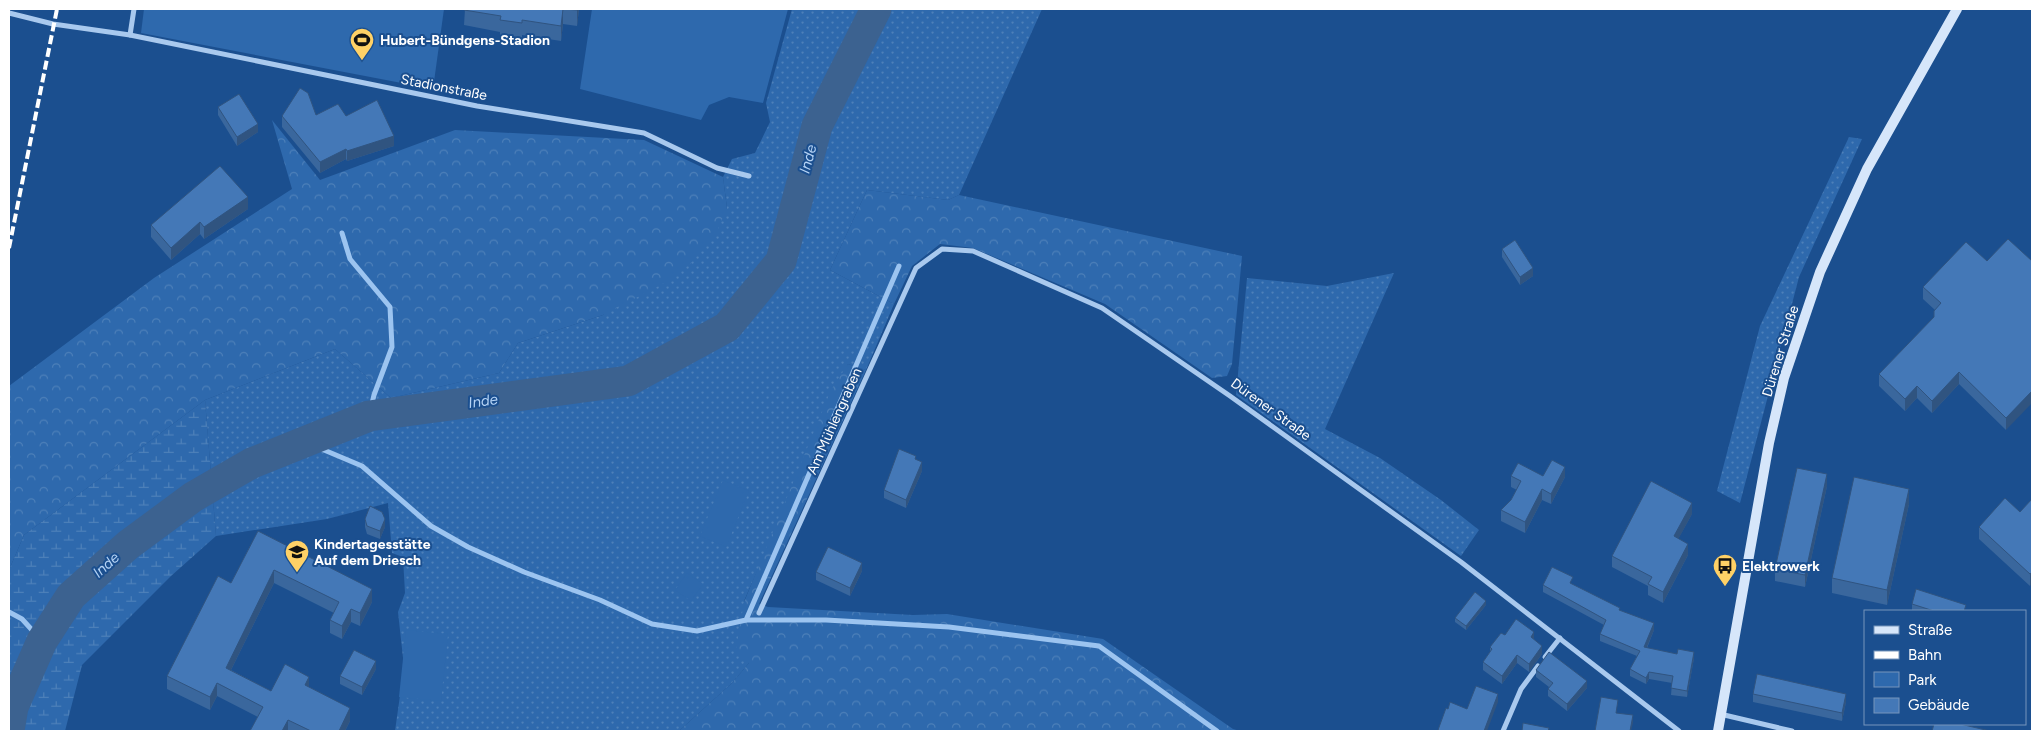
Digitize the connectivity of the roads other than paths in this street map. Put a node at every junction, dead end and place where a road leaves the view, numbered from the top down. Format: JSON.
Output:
{"nodes":[{"id":1,"x":134,"y":9,"type":"edge"},
{"id":2,"x":1957,"y":9,"type":"edge"},
{"id":3,"x":9,"y":13,"type":"edge"},
{"id":4,"x":130,"y":35,"type":"junction"},
{"id":5,"x":749,"y":176,"type":"dead end"},
{"id":6,"x":942,"y":249,"type":"joint"},
{"id":7,"x":759,"y":613,"type":"dead end"},
{"id":8,"x":1560,"y":638,"type":"junction"},
{"id":9,"x":1720,"y":714,"type":"junction"},
{"id":10,"x":1503,"y":731,"type":"edge"},
{"id":11,"x":1679,"y":731,"type":"edge"},
{"id":12,"x":1718,"y":731,"type":"edge"},
{"id":13,"x":1792,"y":731,"type":"edge"}],
"edges":[{"from":1,"to":4,"type":"street"},
{"from":2,"to":9,"type":"street","name":"Dürener Straße"},
{"from":3,"to":4,"type":"street","name":"Stadionstraße"},
{"from":4,"to":5,"type":"street","name":"Stadionstraße"},
{"from":6,"to":7,"type":"street","name":"Am Mühlengraben"},
{"from":6,"to":8,"type":"street","name":"Dürener Straße"},
{"from":8,"to":10,"type":"street"},
{"from":8,"to":11,"type":"street","name":"Dürener Straße"},
{"from":9,"to":12,"type":"street","name":"Dürener Straße"},
{"from":9,"to":13,"type":"street"}]}
